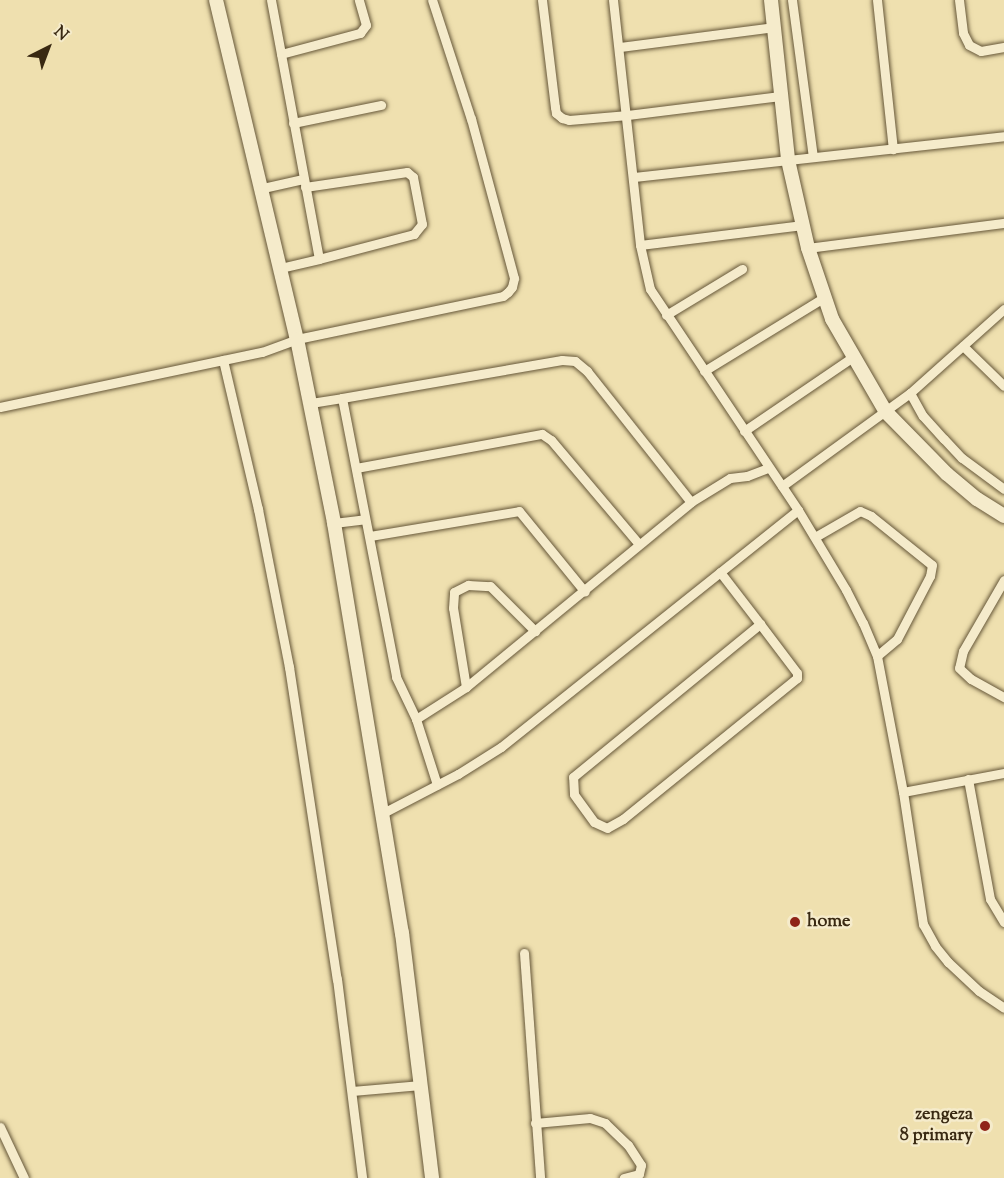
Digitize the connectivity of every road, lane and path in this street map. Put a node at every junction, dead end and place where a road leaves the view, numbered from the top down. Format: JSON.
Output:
{"nodes":[{"id":1,"x":216,"y":0,"type":"edge"},
{"id":2,"x":271,"y":0,"type":"edge"},
{"id":3,"x":359,"y":0,"type":"edge"},
{"id":4,"x":432,"y":0,"type":"edge"},
{"id":5,"x":542,"y":0,"type":"edge"},
{"id":6,"x":613,"y":0,"type":"edge"},
{"id":7,"x":771,"y":0,"type":"edge"},
{"id":8,"x":792,"y":0,"type":"edge"},
{"id":9,"x":877,"y":0,"type":"edge"},
{"id":10,"x":959,"y":0,"type":"edge"},
{"id":11,"x":773,"y":27,"type":"junction"},
{"id":12,"x":620,"y":47,"type":"junction"},
{"id":13,"x":1004,"y":47,"type":"edge"},
{"id":14,"x":281,"y":54,"type":"junction"},
{"id":15,"x":780,"y":96,"type":"junction"},
{"id":16,"x":381,"y":105,"type":"dead end"},
{"id":17,"x":627,"y":115,"type":"junction"},
{"id":18,"x":293,"y":123,"type":"junction"},
{"id":19,"x":1004,"y":136,"type":"edge"},
{"id":20,"x":893,"y":149,"type":"junction"},
{"id":21,"x":813,"y":158,"type":"junction"},
{"id":22,"x":788,"y":160,"type":"junction"},
{"id":23,"x":634,"y":177,"type":"junction"},
{"id":24,"x":304,"y":183,"type":"junction"},
{"id":25,"x":263,"y":188,"type":"junction"},
{"id":26,"x":1004,"y":223,"type":"edge"},
{"id":27,"x":803,"y":225,"type":"junction"},
{"id":28,"x":640,"y":245,"type":"junction"},
{"id":29,"x":808,"y":248,"type":"junction"},
{"id":30,"x":319,"y":259,"type":"junction"},
{"id":31,"x":281,"y":268,"type":"junction"},
{"id":32,"x":742,"y":269,"type":"dead end"},
{"id":33,"x":823,"y":298,"type":"junction"},
{"id":34,"x":1004,"y":309,"type":"edge"},
{"id":35,"x":666,"y":315,"type":"junction"},
{"id":36,"x":297,"y":339,"type":"junction"},
{"id":37,"x":963,"y":346,"type":"junction"},
{"id":38,"x":853,"y":357,"type":"junction"},
{"id":39,"x":223,"y":360,"type":"junction"},
{"id":40,"x":704,"y":370,"type":"junction"},
{"id":41,"x":1004,"y":386,"type":"edge"},
{"id":42,"x":910,"y":393,"type":"junction"},
{"id":43,"x":342,"y":398,"type":"junction"},
{"id":44,"x":311,"y":403,"type":"junction"},
{"id":45,"x":0,"y":407,"type":"edge"},
{"id":46,"x":886,"y":412,"type":"junction"},
{"id":47,"x":744,"y":431,"type":"junction"},
{"id":48,"x":356,"y":468,"type":"junction"},
{"id":49,"x":768,"y":468,"type":"junction"},
{"id":50,"x":782,"y":486,"type":"junction"},
{"id":51,"x":1004,"y":489,"type":"edge"},
{"id":52,"x":691,"y":502,"type":"junction"},
{"id":53,"x":798,"y":510,"type":"junction"},
{"id":54,"x":1004,"y":516,"type":"edge"},
{"id":55,"x":365,"y":519,"type":"junction"},
{"id":56,"x":334,"y":524,"type":"junction"},
{"id":57,"x":370,"y":536,"type":"junction"},
{"id":58,"x":815,"y":537,"type":"junction"},
{"id":59,"x":638,"y":543,"type":"junction"},
{"id":60,"x":720,"y":572,"type":"junction"},
{"id":61,"x":1004,"y":580,"type":"edge"},
{"id":62,"x":585,"y":592,"type":"junction"},
{"id":63,"x":760,"y":624,"type":"junction"},
{"id":64,"x":535,"y":631,"type":"junction"},
{"id":65,"x":877,"y":656,"type":"junction"},
{"id":66,"x":466,"y":687,"type":"junction"},
{"id":67,"x":1004,"y":697,"type":"edge"},
{"id":68,"x":416,"y":719,"type":"junction"},
{"id":69,"x":1004,"y":773,"type":"edge"},
{"id":70,"x":969,"y":779,"type":"junction"},
{"id":71,"x":437,"y":785,"type":"junction"},
{"id":72,"x":903,"y":792,"type":"junction"},
{"id":73,"x":383,"y":813,"type":"junction"},
{"id":74,"x":1004,"y":922,"type":"edge"},
{"id":75,"x":524,"y":952,"type":"dead end"},
{"id":76,"x":1004,"y":1008,"type":"edge"},
{"id":77,"x":421,"y":1085,"type":"junction"},
{"id":78,"x":351,"y":1090,"type":"junction"},
{"id":79,"x":535,"y":1123,"type":"junction"},
{"id":80,"x":0,"y":1127,"type":"edge"},
{"id":81,"x":24,"y":1178,"type":"edge"},
{"id":82,"x":362,"y":1178,"type":"edge"},
{"id":83,"x":432,"y":1178,"type":"edge"},
{"id":84,"x":540,"y":1178,"type":"edge"},
{"id":85,"x":624,"y":1178,"type":"edge"}],
"edges":[{"from":1,"to":25,"type":"main road"},
{"from":2,"to":14,"type":"street"},
{"from":3,"to":14,"type":"street"},
{"from":4,"to":36,"type":"street"},
{"from":5,"to":17,"type":"street"},
{"from":6,"to":12,"type":"street"},
{"from":7,"to":11,"type":"main road"},
{"from":8,"to":21,"type":"street"},
{"from":9,"to":20,"type":"street"},
{"from":10,"to":13,"type":"street"},
{"from":11,"to":12,"type":"street"},
{"from":11,"to":15,"type":"main road"},
{"from":12,"to":17,"type":"street"},
{"from":14,"to":18,"type":"street"},
{"from":15,"to":17,"type":"street"},
{"from":15,"to":22,"type":"main road"},
{"from":16,"to":18,"type":"street"},
{"from":17,"to":23,"type":"street"},
{"from":18,"to":24,"type":"street"},
{"from":19,"to":20,"type":"street"},
{"from":20,"to":21,"type":"street"},
{"from":21,"to":22,"type":"street"},
{"from":22,"to":23,"type":"street"},
{"from":22,"to":27,"type":"main road"},
{"from":23,"to":28,"type":"street"},
{"from":24,"to":25,"type":"street"},
{"from":24,"to":30,"type":"street"},
{"from":24,"to":30,"type":"street"},
{"from":25,"to":31,"type":"main road"},
{"from":26,"to":29,"type":"street"},
{"from":27,"to":28,"type":"street"},
{"from":27,"to":29,"type":"main road"},
{"from":28,"to":35,"type":"street"},
{"from":29,"to":33,"type":"main road"},
{"from":30,"to":31,"type":"street"},
{"from":31,"to":36,"type":"main road"},
{"from":32,"to":35,"type":"street"},
{"from":33,"to":38,"type":"main road"},
{"from":33,"to":40,"type":"street"},
{"from":34,"to":37,"type":"street"},
{"from":35,"to":40,"type":"street"},
{"from":36,"to":39,"type":"street"},
{"from":36,"to":44,"type":"main road"},
{"from":37,"to":41,"type":"street"},
{"from":37,"to":42,"type":"street"},
{"from":38,"to":46,"type":"main road"},
{"from":38,"to":47,"type":"street"},
{"from":39,"to":45,"type":"street"},
{"from":39,"to":78,"type":"street"},
{"from":40,"to":47,"type":"street"},
{"from":42,"to":46,"type":"street"},
{"from":42,"to":51,"type":"street"},
{"from":43,"to":44,"type":"street"},
{"from":43,"to":48,"type":"street"},
{"from":43,"to":52,"type":"street"},
{"from":44,"to":56,"type":"main road"},
{"from":46,"to":50,"type":"street"},
{"from":46,"to":54,"type":"main road"},
{"from":47,"to":49,"type":"street"},
{"from":48,"to":55,"type":"street"},
{"from":48,"to":59,"type":"street"},
{"from":49,"to":50,"type":"street"},
{"from":49,"to":52,"type":"street"},
{"from":50,"to":53,"type":"street"},
{"from":52,"to":59,"type":"street"},
{"from":53,"to":58,"type":"street"},
{"from":53,"to":60,"type":"street"},
{"from":55,"to":56,"type":"street"},
{"from":55,"to":57,"type":"street"},
{"from":56,"to":73,"type":"main road"},
{"from":57,"to":62,"type":"street"},
{"from":57,"to":68,"type":"street"},
{"from":58,"to":65,"type":"street"},
{"from":58,"to":65,"type":"street"},
{"from":59,"to":62,"type":"street"},
{"from":60,"to":63,"type":"street"},
{"from":60,"to":71,"type":"street"},
{"from":61,"to":67,"type":"street"},
{"from":62,"to":64,"type":"street"},
{"from":63,"to":63,"type":"street"},
{"from":64,"to":66,"type":"street"},
{"from":64,"to":66,"type":"street"},
{"from":65,"to":72,"type":"street"},
{"from":66,"to":68,"type":"street"},
{"from":68,"to":71,"type":"street"},
{"from":69,"to":70,"type":"street"},
{"from":70,"to":72,"type":"street"},
{"from":70,"to":74,"type":"street"},
{"from":71,"to":73,"type":"street"},
{"from":72,"to":76,"type":"street"},
{"from":73,"to":77,"type":"main road"},
{"from":75,"to":79,"type":"street"},
{"from":77,"to":78,"type":"street"},
{"from":77,"to":83,"type":"main road"},
{"from":78,"to":82,"type":"street"},
{"from":79,"to":84,"type":"street"},
{"from":79,"to":85,"type":"street"},
{"from":80,"to":81,"type":"street"}]}
